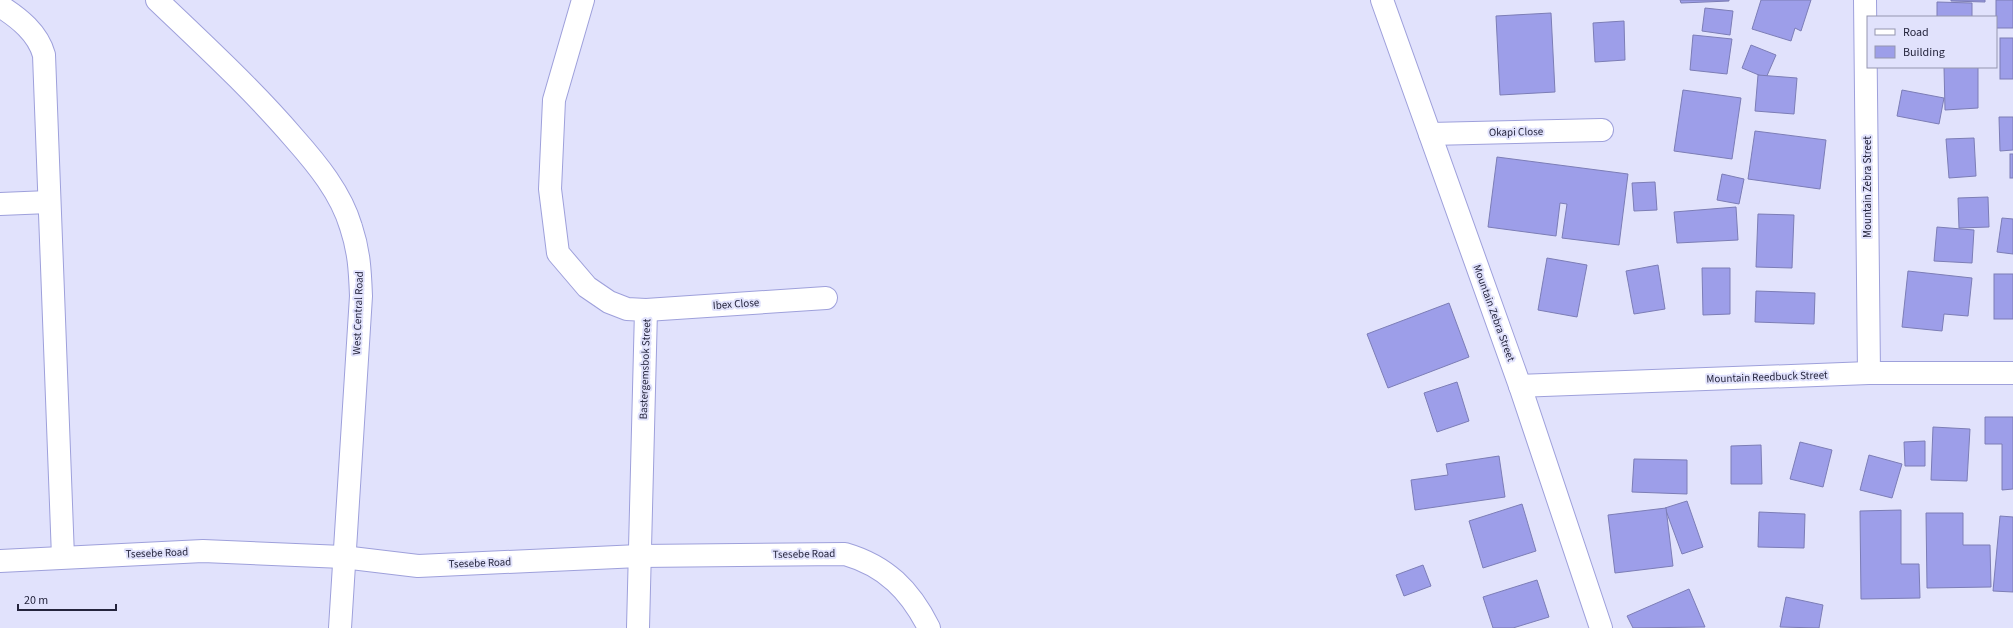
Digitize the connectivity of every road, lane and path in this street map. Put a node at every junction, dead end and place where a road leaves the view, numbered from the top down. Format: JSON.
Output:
{"nodes":[{"id":1,"x":157,"y":0,"type":"edge"},
{"id":2,"x":583,"y":0,"type":"edge"},
{"id":3,"x":1382,"y":0,"type":"edge"},
{"id":4,"x":1865,"y":0,"type":"edge"},
{"id":5,"x":0,"y":6,"type":"edge"},
{"id":6,"x":1602,"y":130,"type":"dead end"},
{"id":7,"x":1430,"y":134,"type":"junction"},
{"id":8,"x":50,"y":202,"type":"junction"},
{"id":9,"x":0,"y":204,"type":"edge"},
{"id":10,"x":826,"y":298,"type":"dead end"},
{"id":11,"x":646,"y":310,"type":"junction"},
{"id":12,"x":1869,"y":373,"type":"junction"},
{"id":13,"x":2013,"y":373,"type":"edge"},
{"id":14,"x":1520,"y":386,"type":"junction"},
{"id":15,"x":639,"y":556,"type":"junction"},
{"id":16,"x":63,"y":557,"type":"junction"},
{"id":17,"x":343,"y":557,"type":"junction"},
{"id":18,"x":0,"y":561,"type":"edge"},
{"id":19,"x":340,"y":628,"type":"edge"},
{"id":20,"x":638,"y":628,"type":"edge"},
{"id":21,"x":929,"y":628,"type":"edge"},
{"id":22,"x":1601,"y":628,"type":"edge"}],
"edges":[{"from":1,"to":17,"type":"street","name":"West Central Road"},
{"from":2,"to":11,"type":"street","name":"Bastergemsbok Street"},
{"from":3,"to":7,"type":"street","name":"Mountain Zebra Street"},
{"from":4,"to":12,"type":"street","name":"Mountain Zebra Street"},
{"from":5,"to":8,"type":"street"},
{"from":6,"to":7,"type":"street","name":"Okapi Close"},
{"from":7,"to":14,"type":"street","name":"Mountain Zebra Street"},
{"from":8,"to":9,"type":"street"},
{"from":8,"to":16,"type":"street"},
{"from":10,"to":11,"type":"street","name":"Ibex Close"},
{"from":11,"to":15,"type":"street","name":"Bastergemsbok Street"},
{"from":12,"to":13,"type":"street","name":"Mountain Reedbuck Street"},
{"from":12,"to":14,"type":"street","name":"Mountain Reedbuck Street"},
{"from":14,"to":22,"type":"street","name":"Mountain Zebra Street"},
{"from":15,"to":17,"type":"street","name":"Tsesebe Road"},
{"from":15,"to":20,"type":"street","name":"Bastergemsbok Street"},
{"from":15,"to":21,"type":"street","name":"Tsesebe Road"},
{"from":16,"to":17,"type":"street","name":"Tsesebe Road"},
{"from":16,"to":18,"type":"street","name":"Tsesebe Road"},
{"from":17,"to":19,"type":"street","name":"West Central Road"}]}
